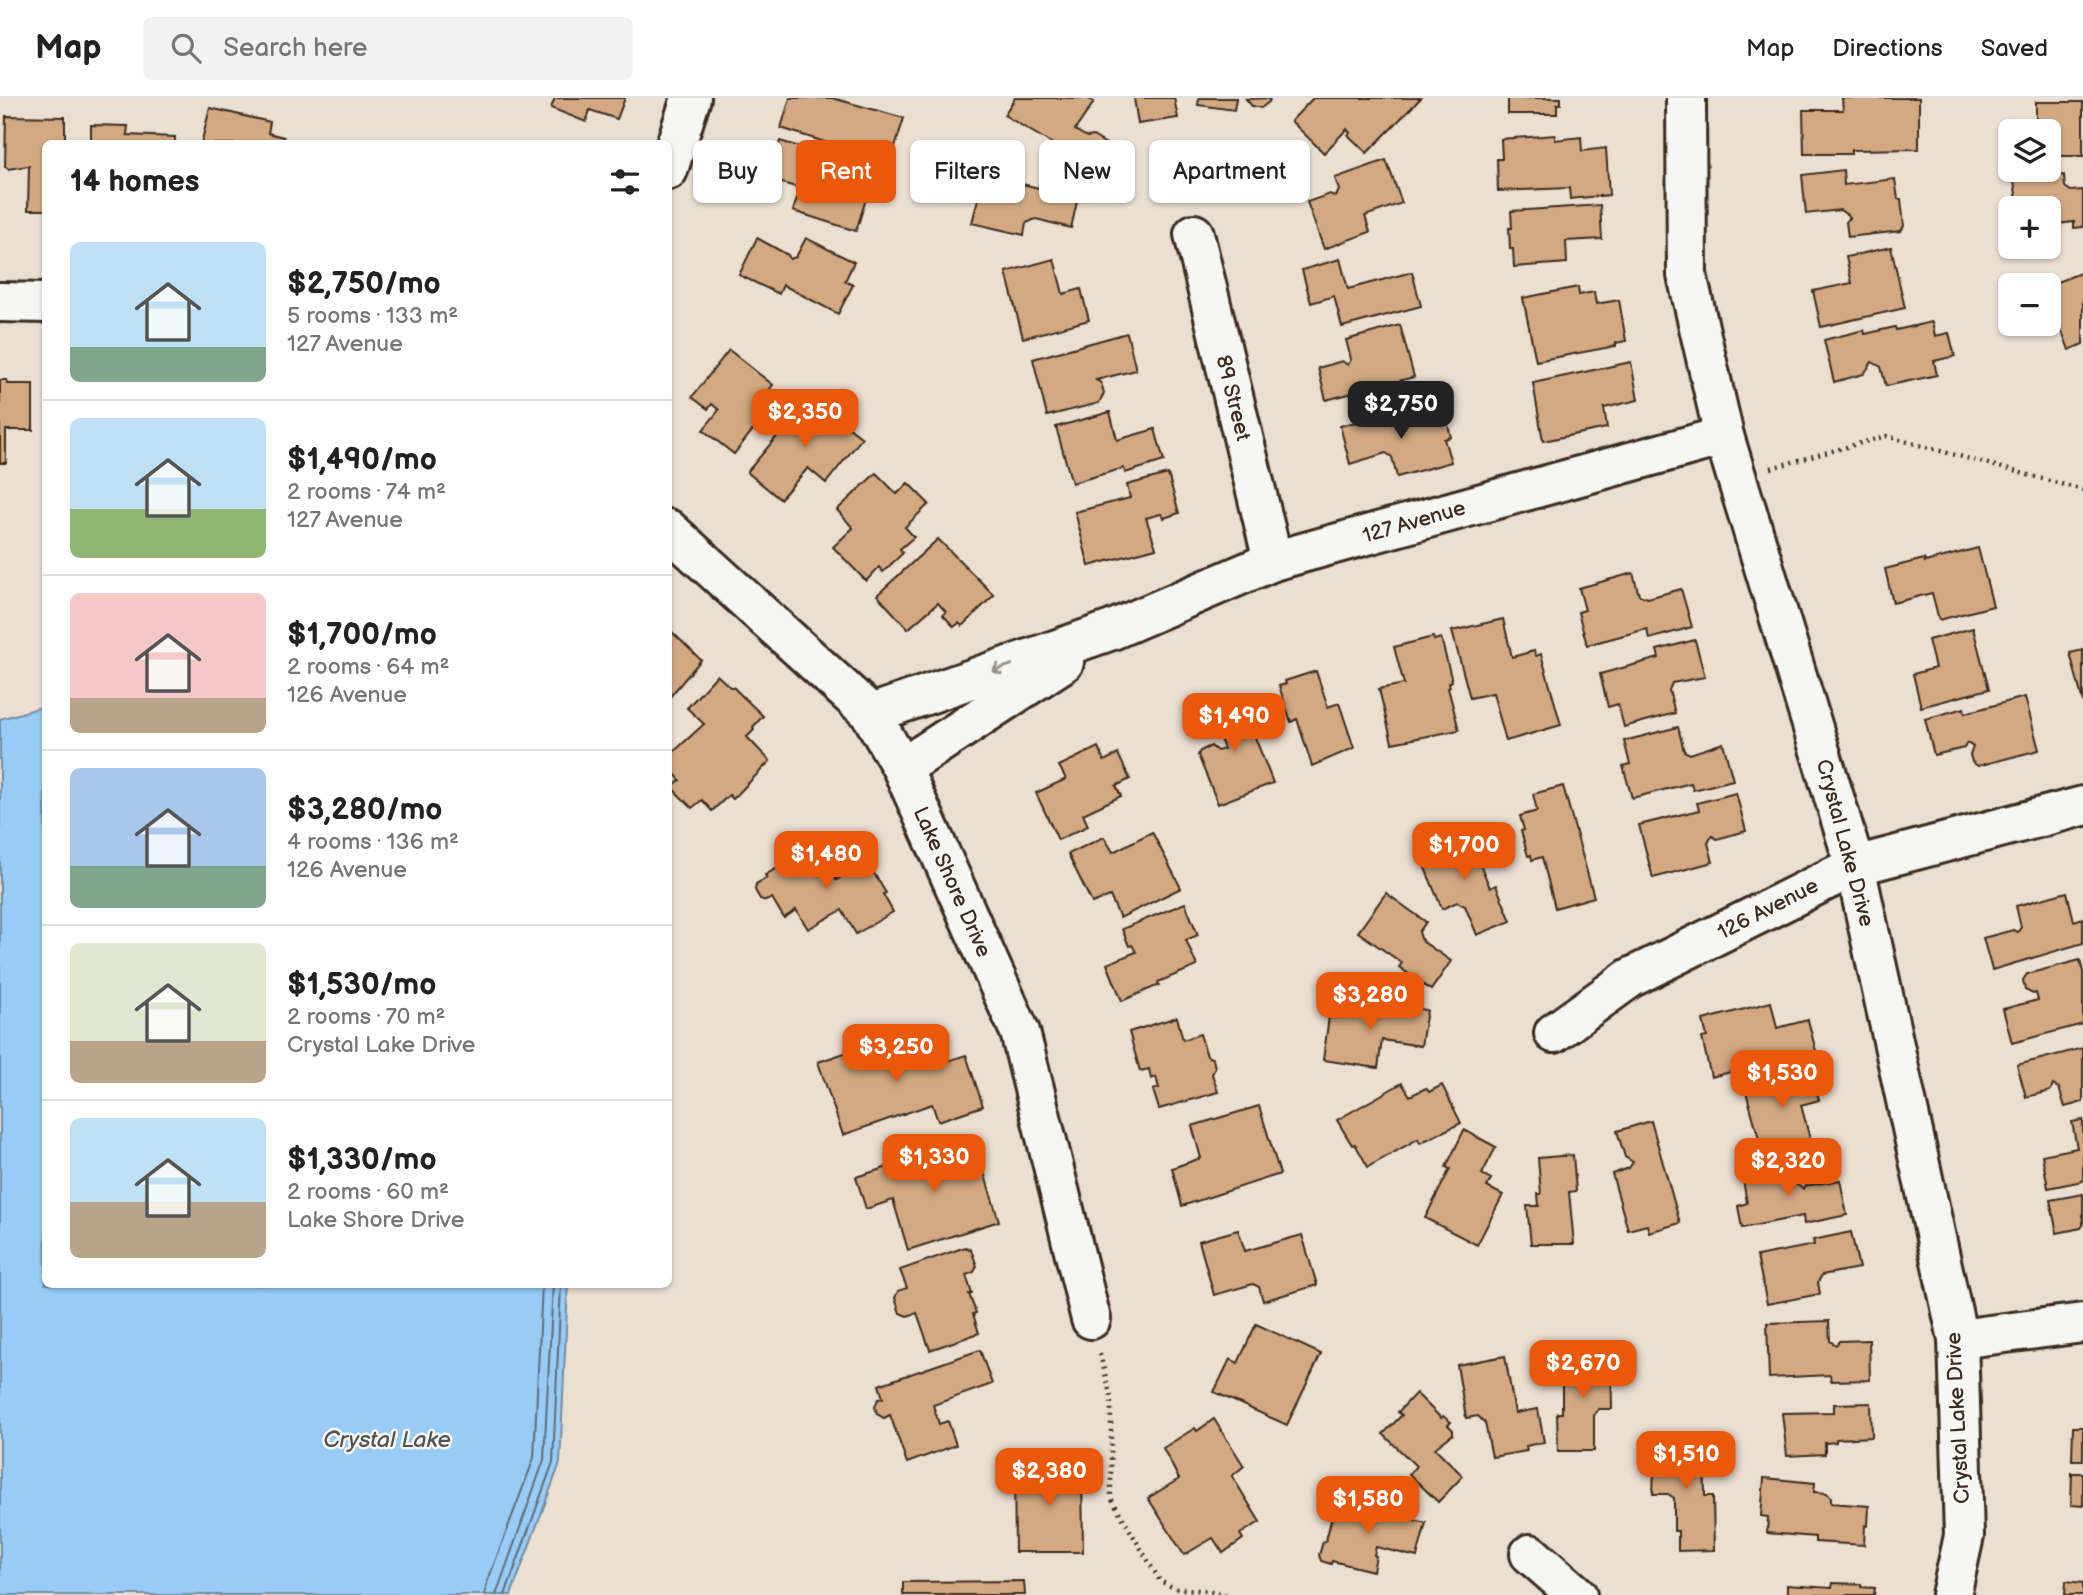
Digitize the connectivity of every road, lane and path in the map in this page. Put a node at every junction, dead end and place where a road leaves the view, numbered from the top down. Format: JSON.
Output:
{"nodes":[{"id":1,"x":691,"y":98,"type":"edge"},
{"id":2,"x":1686,"y":98,"type":"edge"},
{"id":3,"x":672,"y":157,"type":"edge"},
{"id":4,"x":1194,"y":234,"type":"dead end"},
{"id":5,"x":0,"y":302,"type":"edge"},
{"id":6,"x":42,"y":303,"type":"edge"},
{"id":7,"x":1724,"y":436,"type":"junction"},
{"id":8,"x":1737,"y":477,"type":"junction"},
{"id":9,"x":2083,"y":490,"type":"edge"},
{"id":10,"x":672,"y":533,"type":"edge"},
{"id":11,"x":1273,"y":561,"type":"junction"},
{"id":12,"x":1112,"y":630,"type":"junction"},
{"id":13,"x":871,"y":714,"type":"junction"},
{"id":14,"x":902,"y":768,"type":"junction"},
{"id":15,"x":2083,"y":806,"type":"edge"},
{"id":16,"x":1855,"y":866,"type":"junction"},
{"id":17,"x":1554,"y":1033,"type":"dead end"},
{"id":18,"x":1091,"y":1320,"type":"joint"},
{"id":19,"x":2083,"y":1323,"type":"edge"},
{"id":20,"x":1958,"y":1339,"type":"junction"},
{"id":21,"x":1530,"y":1554,"type":"dead end"},
{"id":22,"x":1227,"y":1595,"type":"edge"},
{"id":23,"x":1577,"y":1595,"type":"edge"},
{"id":24,"x":1951,"y":1595,"type":"edge"}],
"edges":[{"from":1,"to":3,"type":"street"},
{"from":2,"to":7,"type":"street","name":"Crystal Lake Drive"},
{"from":4,"to":11,"type":"street","name":"89 Street"},
{"from":5,"to":6,"type":"street"},
{"from":7,"to":8,"type":"street","name":"Crystal Lake Drive"},
{"from":7,"to":11,"type":"street","name":"127 Avenue"},
{"from":8,"to":9,"type":"path"},
{"from":8,"to":16,"type":"street","name":"Crystal Lake Drive"},
{"from":10,"to":13,"type":"street","name":"Lake Shore Drive"},
{"from":11,"to":12,"type":"street","name":"127 Avenue"},
{"from":12,"to":13,"type":"street","name":"127 Avenue","one_way":true},
{"from":12,"to":14,"type":"street","name":"127 Avenue"},
{"from":13,"to":14,"type":"street","name":"Lake Shore Drive"},
{"from":14,"to":18,"type":"street","name":"Lake Shore Drive"},
{"from":15,"to":16,"type":"street","name":"126 Avenue"},
{"from":16,"to":17,"type":"street","name":"126 Avenue"},
{"from":16,"to":20,"type":"street","name":"Crystal Lake Drive"},
{"from":18,"to":22,"type":"path"},
{"from":19,"to":20,"type":"street"},
{"from":20,"to":24,"type":"street","name":"Crystal Lake Drive"},
{"from":21,"to":23,"type":"street"}]}
